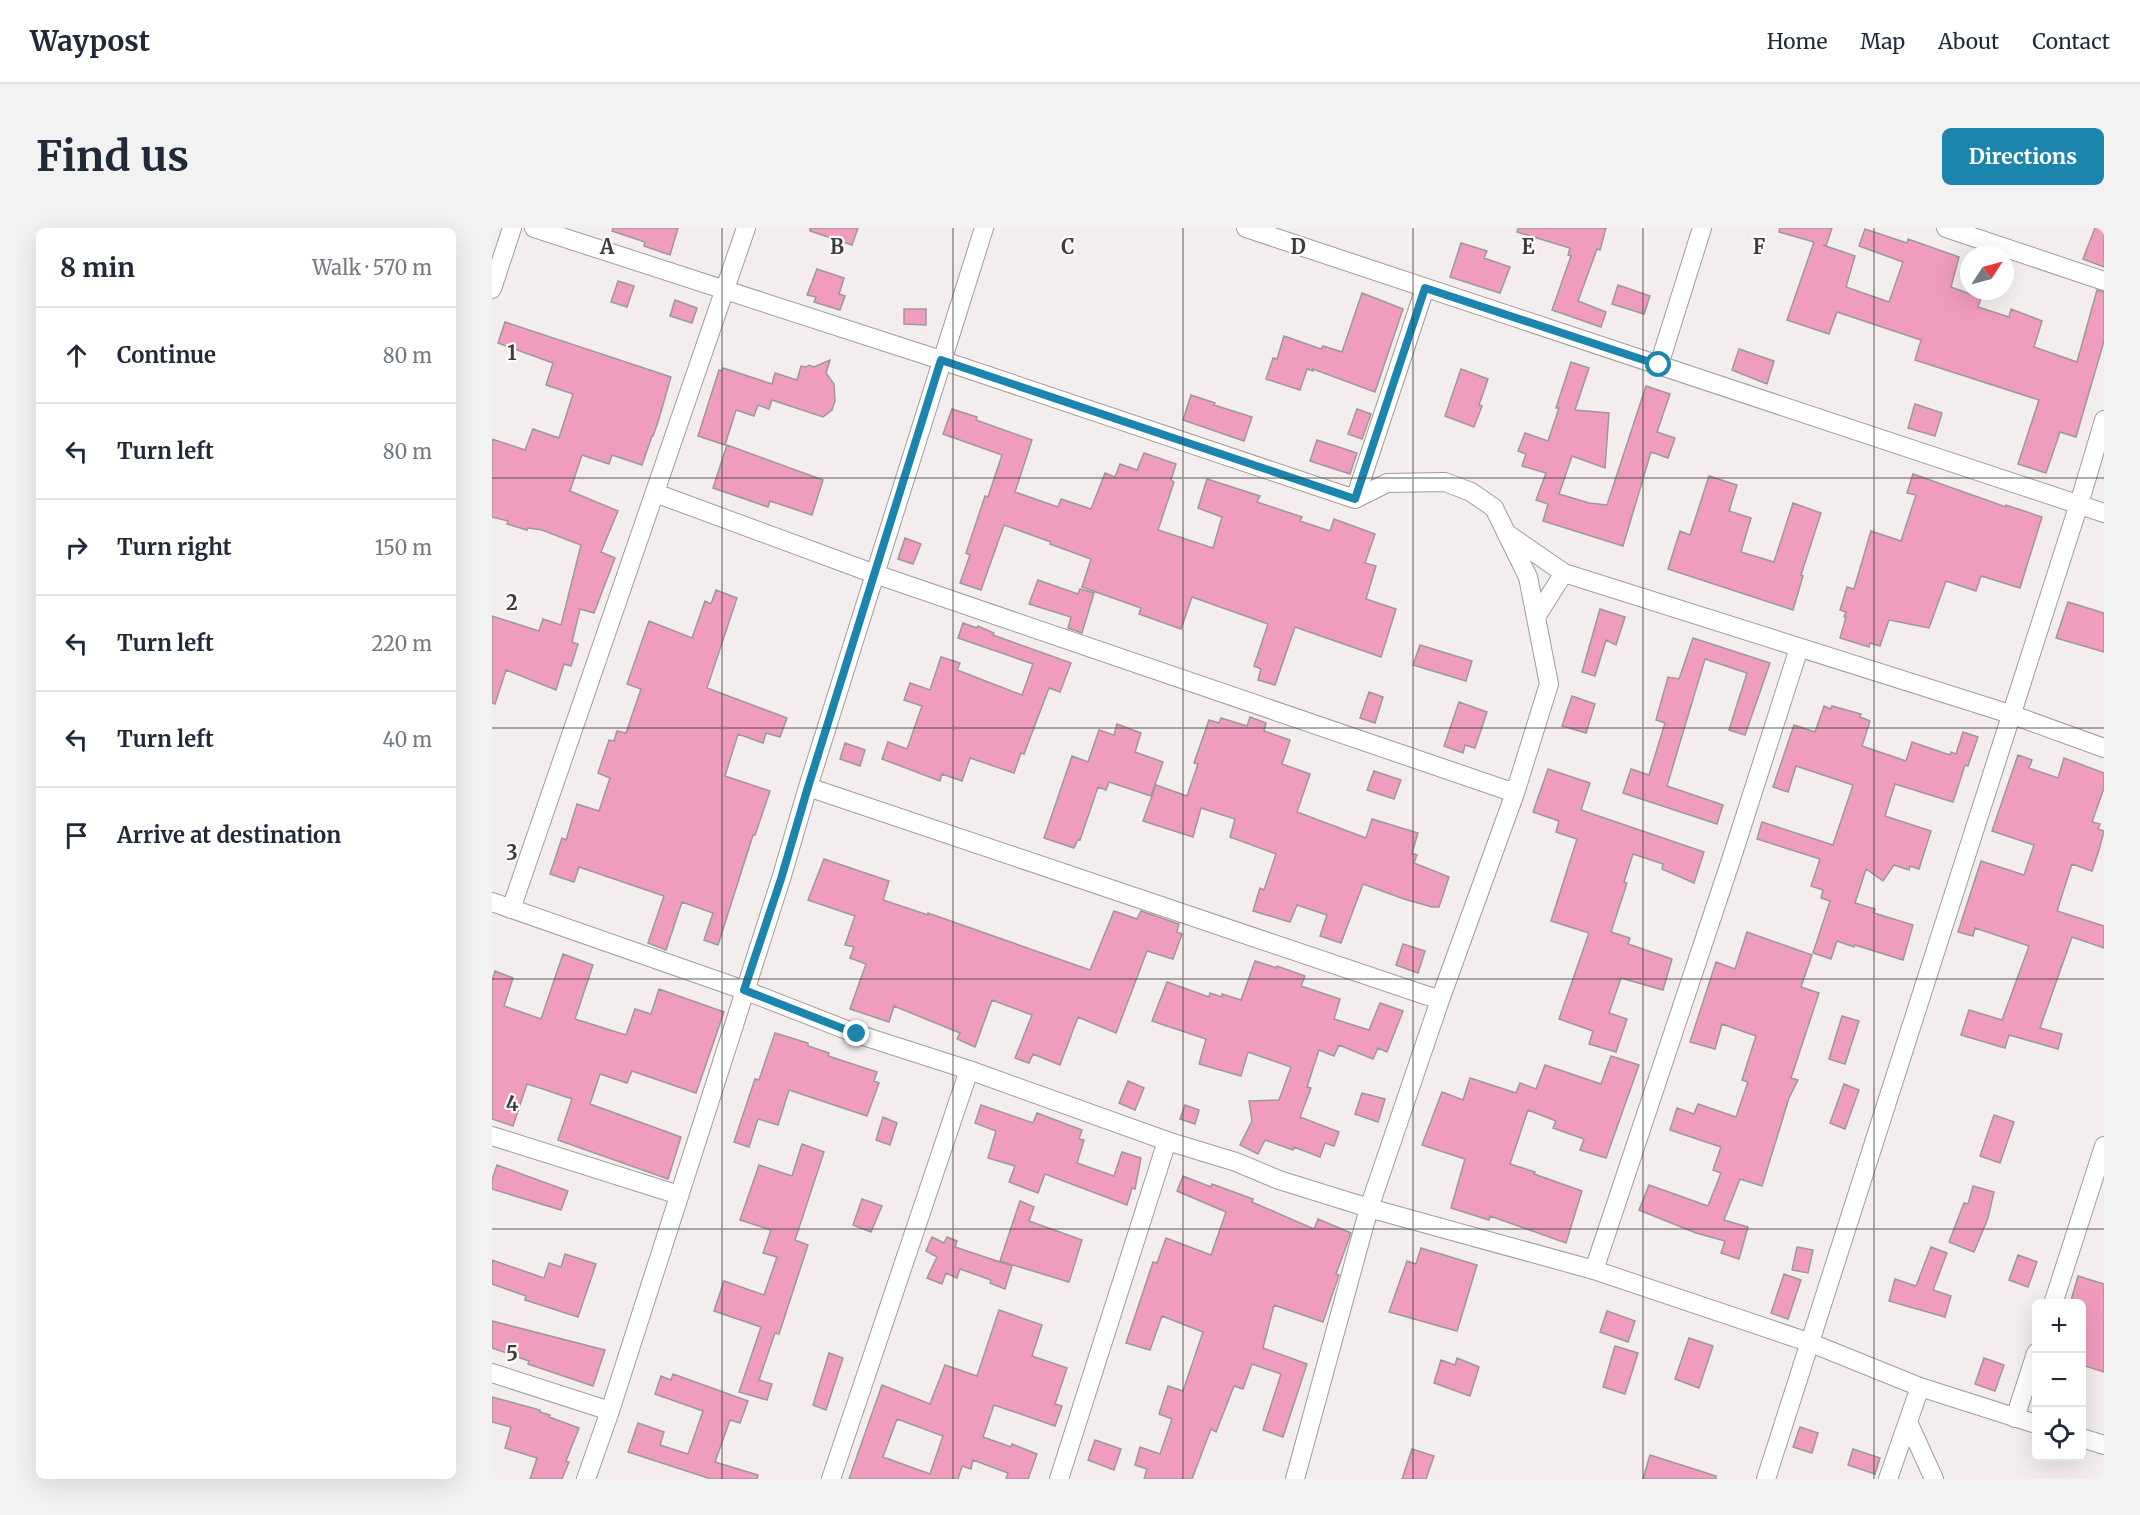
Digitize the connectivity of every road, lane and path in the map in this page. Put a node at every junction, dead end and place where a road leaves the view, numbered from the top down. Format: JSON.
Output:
{"nodes":[{"id":1,"x":512,"y":228,"type":"edge"},
{"id":2,"x":534,"y":228,"type":"edge"},
{"id":3,"x":746,"y":228,"type":"edge"},
{"id":4,"x":984,"y":228,"type":"edge"},
{"id":5,"x":1246,"y":228,"type":"edge"},
{"id":6,"x":1702,"y":228,"type":"edge"},
{"id":7,"x":1946,"y":228,"type":"edge"},
{"id":8,"x":2104,"y":281,"type":"edge"},
{"id":9,"x":1425,"y":288,"type":"junction"},
{"id":10,"x":492,"y":289,"type":"edge"},
{"id":11,"x":724,"y":290,"type":"junction"},
{"id":12,"x":941,"y":360,"type":"junction"},
{"id":13,"x":1659,"y":365,"type":"junction"},
{"id":14,"x":2104,"y":420,"type":"edge"},
{"id":15,"x":655,"y":493,"type":"junction"},
{"id":16,"x":1355,"y":499,"type":"junction"},
{"id":17,"x":2079,"y":504,"type":"junction"},
{"id":18,"x":2104,"y":513,"type":"edge"},
{"id":19,"x":1506,"y":533,"type":"junction"},
{"id":20,"x":1564,"y":573,"type":"junction"},
{"id":21,"x":875,"y":574,"type":"junction"},
{"id":22,"x":1536,"y":617,"type":"junction"},
{"id":23,"x":1799,"y":648,"type":"junction"},
{"id":24,"x":2010,"y":714,"type":"junction"},
{"id":25,"x":2104,"y":748,"type":"edge"},
{"id":26,"x":808,"y":787,"type":"junction"},
{"id":27,"x":1515,"y":794,"type":"junction"},
{"id":28,"x":492,"y":902,"type":"edge"},
{"id":29,"x":511,"y":909,"type":"junction"},
{"id":30,"x":744,"y":990,"type":"junction"},
{"id":31,"x":1440,"y":1000,"type":"junction"},
{"id":32,"x":969,"y":1070,"type":"junction"},
{"id":33,"x":492,"y":1136,"type":"edge"},
{"id":34,"x":1167,"y":1141,"type":"junction"},
{"id":35,"x":2104,"y":1146,"type":"edge"},
{"id":36,"x":679,"y":1195,"type":"junction"},
{"id":37,"x":1369,"y":1208,"type":"junction"},
{"id":38,"x":1594,"y":1270,"type":"junction"},
{"id":39,"x":2055,"y":1299,"type":"edge"},
{"id":40,"x":1811,"y":1342,"type":"junction"},
{"id":41,"x":2032,"y":1368,"type":"edge"},
{"id":42,"x":492,"y":1372,"type":"edge"},
{"id":43,"x":1920,"y":1387,"type":"junction"},
{"id":44,"x":610,"y":1410,"type":"junction"},
{"id":45,"x":2016,"y":1418,"type":"junction"},
{"id":46,"x":1908,"y":1422,"type":"junction"},
{"id":47,"x":2032,"y":1423,"type":"edge"},
{"id":48,"x":2086,"y":1439,"type":"edge"},
{"id":49,"x":2104,"y":1445,"type":"edge"},
{"id":50,"x":586,"y":1479,"type":"edge"},
{"id":51,"x":831,"y":1479,"type":"edge"},
{"id":52,"x":1059,"y":1479,"type":"edge"},
{"id":53,"x":1295,"y":1479,"type":"edge"},
{"id":54,"x":1766,"y":1479,"type":"edge"},
{"id":55,"x":1888,"y":1479,"type":"edge"},
{"id":56,"x":1934,"y":1479,"type":"edge"}],
"edges":[{"from":1,"to":10,"type":"street"},
{"from":2,"to":11,"type":"street"},
{"from":3,"to":11,"type":"street"},
{"from":4,"to":12,"type":"street"},
{"from":5,"to":9,"type":"street"},
{"from":6,"to":13,"type":"street"},
{"from":7,"to":8,"type":"street"},
{"from":9,"to":13,"type":"street"},
{"from":9,"to":16,"type":"street"},
{"from":11,"to":12,"type":"street"},
{"from":11,"to":15,"type":"street"},
{"from":12,"to":16,"type":"street"},
{"from":12,"to":21,"type":"street"},
{"from":13,"to":17,"type":"street"},
{"from":14,"to":17,"type":"street"},
{"from":15,"to":21,"type":"street"},
{"from":15,"to":29,"type":"street"},
{"from":16,"to":19,"type":"street"},
{"from":17,"to":18,"type":"street"},
{"from":17,"to":24,"type":"street"},
{"from":19,"to":20,"type":"street"},
{"from":19,"to":22,"type":"street"},
{"from":20,"to":22,"type":"street"},
{"from":20,"to":23,"type":"street"},
{"from":21,"to":26,"type":"street"},
{"from":21,"to":27,"type":"street"},
{"from":22,"to":27,"type":"street"},
{"from":23,"to":24,"type":"street"},
{"from":23,"to":38,"type":"street"},
{"from":24,"to":25,"type":"street"},
{"from":24,"to":40,"type":"street"},
{"from":26,"to":30,"type":"street"},
{"from":26,"to":31,"type":"street"},
{"from":27,"to":31,"type":"street"},
{"from":28,"to":29,"type":"street"},
{"from":29,"to":30,"type":"street"},
{"from":30,"to":32,"type":"street"},
{"from":30,"to":36,"type":"street"},
{"from":31,"to":37,"type":"street"},
{"from":32,"to":34,"type":"street"},
{"from":32,"to":51,"type":"street"},
{"from":33,"to":36,"type":"street"},
{"from":34,"to":37,"type":"street"},
{"from":34,"to":52,"type":"street"},
{"from":35,"to":39,"type":"street"},
{"from":36,"to":44,"type":"street"},
{"from":37,"to":38,"type":"street"},
{"from":37,"to":53,"type":"street"},
{"from":38,"to":40,"type":"street"},
{"from":40,"to":43,"type":"street"},
{"from":40,"to":54,"type":"street"},
{"from":41,"to":45,"type":"street"},
{"from":42,"to":44,"type":"street"},
{"from":43,"to":45,"type":"street"},
{"from":43,"to":46,"type":"street"},
{"from":44,"to":50,"type":"street"},
{"from":45,"to":47,"type":"street"},
{"from":46,"to":55,"type":"street"},
{"from":46,"to":56,"type":"street"},
{"from":48,"to":49,"type":"street"}]}
